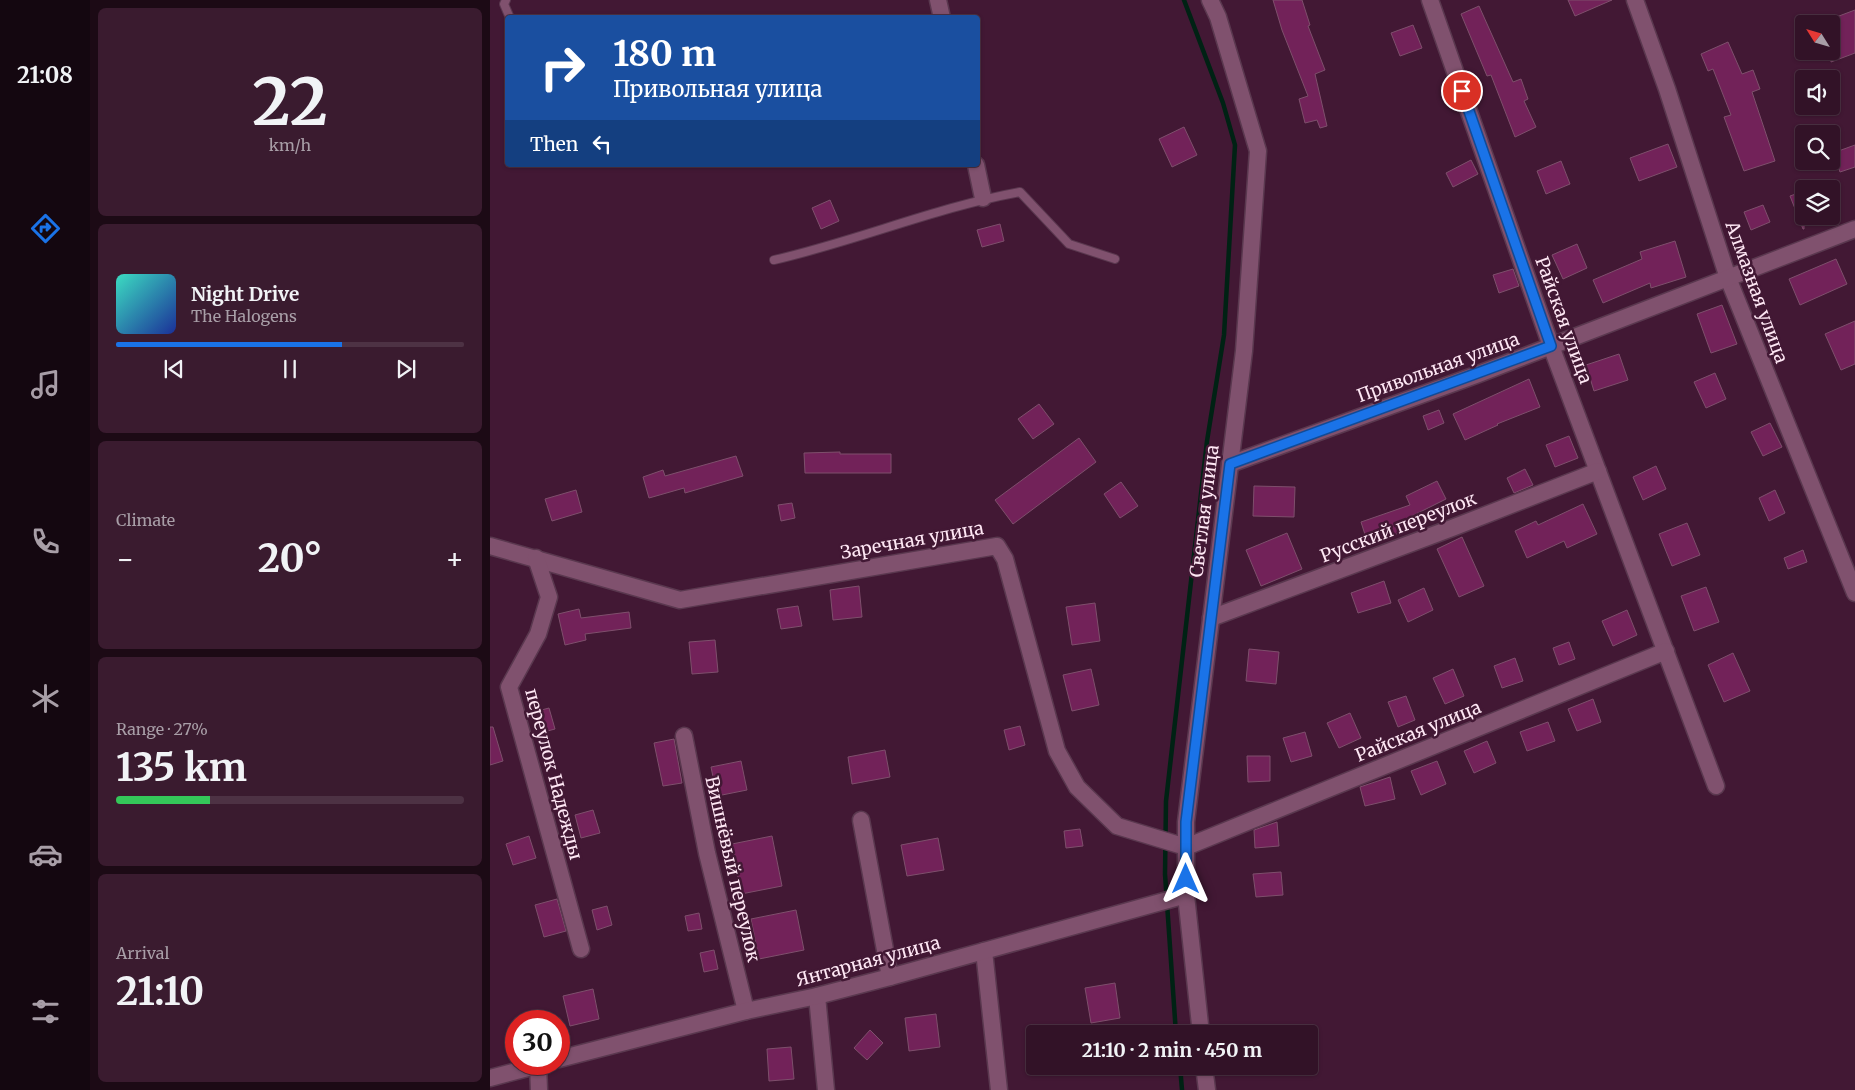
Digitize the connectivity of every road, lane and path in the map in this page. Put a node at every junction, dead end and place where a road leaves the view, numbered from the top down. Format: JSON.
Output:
{"nodes":[{"id":1,"x":506,"y":0,"type":"edge"},
{"id":2,"x":938,"y":0,"type":"edge"},
{"id":3,"x":1210,"y":0,"type":"edge"},
{"id":4,"x":1430,"y":0,"type":"edge"},
{"id":5,"x":1635,"y":0,"type":"edge"},
{"id":6,"x":509,"y":15,"type":"edge"},
{"id":7,"x":941,"y":15,"type":"edge"},
{"id":8,"x":976,"y":167,"type":"edge"},
{"id":9,"x":983,"y":198,"type":"junction"},
{"id":10,"x":1855,"y":229,"type":"edge"},
{"id":11,"x":1115,"y":258,"type":"dead end"},
{"id":12,"x":774,"y":260,"type":"dead end"},
{"id":13,"x":1728,"y":278,"type":"junction"},
{"id":14,"x":1551,"y":346,"type":"junction"},
{"id":15,"x":1230,"y":464,"type":"junction"},
{"id":16,"x":1598,"y":471,"type":"junction"},
{"id":17,"x":490,"y":546,"type":"edge"},
{"id":18,"x":536,"y":558,"type":"junction"},
{"id":19,"x":1855,"y":593,"type":"edge"},
{"id":20,"x":1211,"y":618,"type":"junction"},
{"id":21,"x":1666,"y":652,"type":"junction"},
{"id":22,"x":684,"y":736,"type":"dead end"},
{"id":23,"x":1716,"y":786,"type":"dead end"},
{"id":24,"x":861,"y":820,"type":"dead end"},
{"id":25,"x":1186,"y":847,"type":"junction"},
{"id":26,"x":1186,"y":895,"type":"junction"},
{"id":27,"x":580,"y":949,"type":"dead end"},
{"id":28,"x":984,"y":951,"type":"junction"},
{"id":29,"x":890,"y":977,"type":"junction"},
{"id":30,"x":817,"y":996,"type":"junction"},
{"id":31,"x":746,"y":1011,"type":"junction"},
{"id":32,"x":1199,"y":1025,"type":"edge"},
{"id":33,"x":570,"y":1056,"type":"edge"},
{"id":34,"x":505,"y":1074,"type":"edge"},
{"id":35,"x":540,"y":1075,"type":"edge"},
{"id":36,"x":1205,"y":1075,"type":"edge"},
{"id":37,"x":490,"y":1078,"type":"edge"},
{"id":38,"x":539,"y":1090,"type":"edge"},
{"id":39,"x":826,"y":1090,"type":"edge"},
{"id":40,"x":999,"y":1090,"type":"edge"},
{"id":41,"x":1206,"y":1090,"type":"edge"}],
"edges":[{"from":1,"to":6,"type":"lane"},
{"from":2,"to":7,"type":"street"},
{"from":3,"to":15,"type":"street","name":"Светлая улица"},
{"from":4,"to":14,"type":"street","name":"Райская улица"},
{"from":5,"to":13,"type":"street","name":"Алмазная улица"},
{"from":8,"to":9,"type":"street"},
{"from":9,"to":11,"type":"lane"},
{"from":9,"to":12,"type":"lane"},
{"from":10,"to":13,"type":"street","name":"Привольная улица"},
{"from":13,"to":14,"type":"street","name":"Привольная улица"},
{"from":13,"to":19,"type":"street","name":"Алмазная улица"},
{"from":14,"to":15,"type":"street","name":"Привольная улица"},
{"from":14,"to":16,"type":"street","name":"Райская улица"},
{"from":15,"to":20,"type":"street","name":"Светлая улица"},
{"from":16,"to":20,"type":"street","name":"Русский переулок"},
{"from":16,"to":21,"type":"street","name":"Райская улица"},
{"from":17,"to":18,"type":"street","name":"Заречная улица"},
{"from":18,"to":25,"type":"street","name":"Заречная улица"},
{"from":18,"to":27,"type":"street","name":"переулок Надежды"},
{"from":20,"to":25,"type":"street","name":"Светлая улица"},
{"from":21,"to":23,"type":"street","name":"Райская улица"},
{"from":21,"to":25,"type":"street","name":"Райская улица"},
{"from":22,"to":31,"type":"street","name":"Вишнёвый переулок"},
{"from":24,"to":29,"type":"street"},
{"from":25,"to":26,"type":"street","name":"Светлая улица"},
{"from":26,"to":28,"type":"street","name":"Янтарная улица"},
{"from":26,"to":32,"type":"street","name":"Светлая улица"},
{"from":28,"to":29,"type":"street","name":"Янтарная улица"},
{"from":28,"to":40,"type":"street"},
{"from":29,"to":30,"type":"street","name":"Янтарная улица"},
{"from":30,"to":31,"type":"street","name":"Янтарная улица"},
{"from":30,"to":39,"type":"street"},
{"from":31,"to":33,"type":"street","name":"Янтарная улица"},
{"from":34,"to":37,"type":"street"},
{"from":35,"to":38,"type":"street"},
{"from":36,"to":41,"type":"street"}]}
